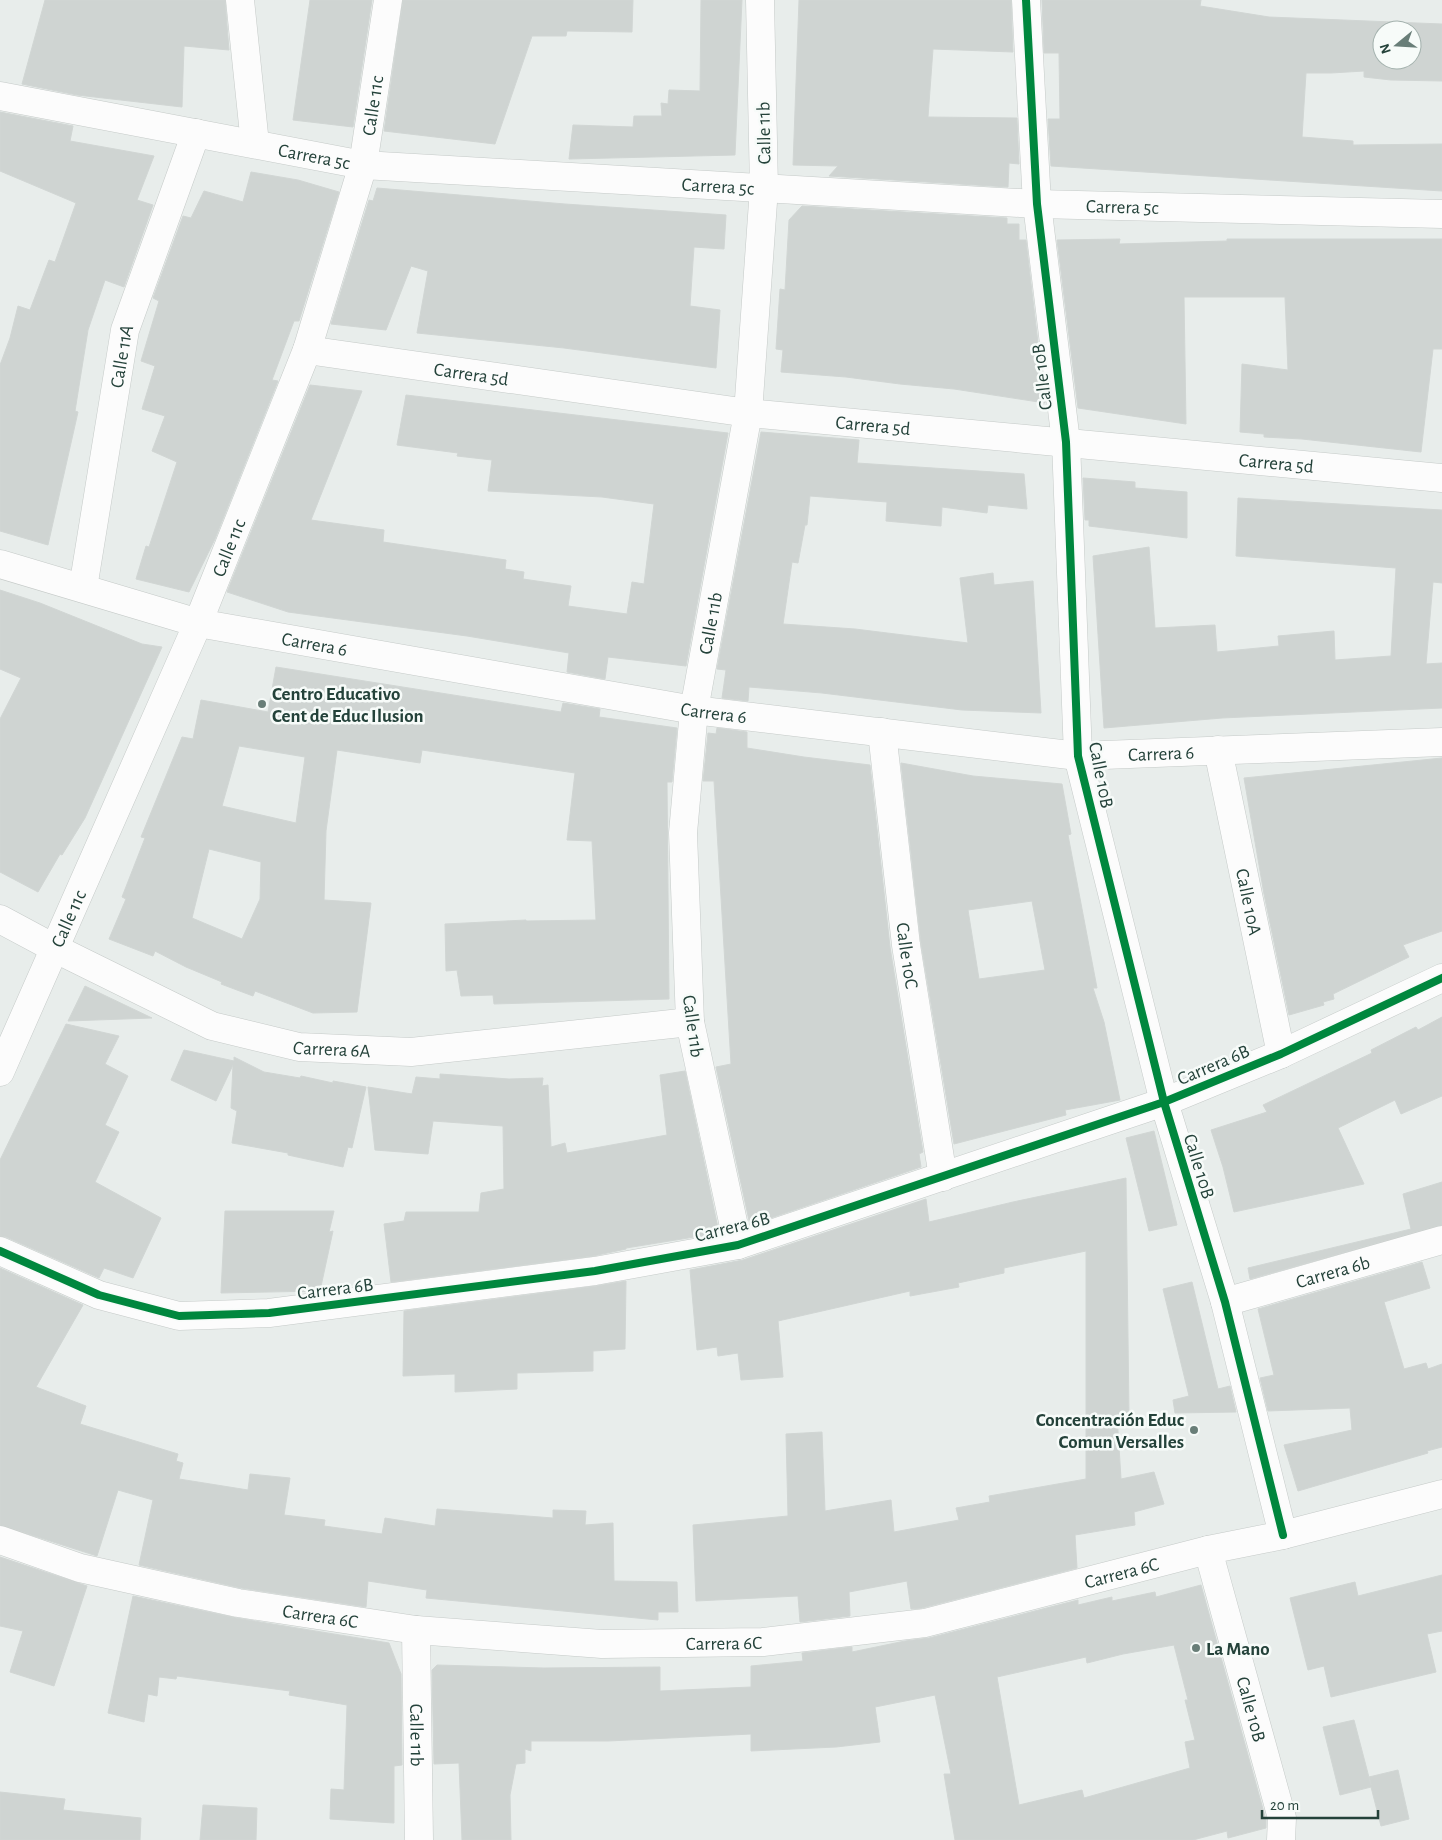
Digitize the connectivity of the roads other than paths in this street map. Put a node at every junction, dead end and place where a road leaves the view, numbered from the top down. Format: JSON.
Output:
{"nodes":[{"id":1,"x":240,"y":0,"type":"edge"},
{"id":2,"x":388,"y":0,"type":"edge"},
{"id":3,"x":760,"y":0,"type":"edge"},
{"id":4,"x":1026,"y":0,"type":"edge"},
{"id":5,"x":0,"y":96,"type":"edge"},
{"id":6,"x":196,"y":133,"type":"junction"},
{"id":7,"x":255,"y":144,"type":"junction"},
{"id":8,"x":363,"y":165,"type":"junction"},
{"id":9,"x":764,"y":188,"type":"junction"},
{"id":10,"x":1037,"y":204,"type":"junction"},
{"id":11,"x":1442,"y":214,"type":"edge"},
{"id":12,"x":307,"y":350,"type":"junction"},
{"id":13,"x":748,"y":413,"type":"junction"},
{"id":14,"x":1066,"y":442,"type":"junction"},
{"id":15,"x":1442,"y":478,"type":"edge"},
{"id":16,"x":0,"y":564,"type":"edge"},
{"id":17,"x":83,"y":588,"type":"junction"},
{"id":18,"x":198,"y":623,"type":"junction"},
{"id":19,"x":694,"y":710,"type":"junction"},
{"id":20,"x":882,"y":732,"type":"junction"},
{"id":21,"x":1442,"y":742,"type":"edge"},
{"id":22,"x":1218,"y":750,"type":"junction"},
{"id":23,"x":1078,"y":756,"type":"junction"},
{"id":24,"x":0,"y":919,"type":"edge"},
{"id":25,"x":54,"y":948,"type":"junction"},
{"id":26,"x":1442,"y":978,"type":"edge"},
{"id":27,"x":690,"y":1022,"type":"junction"},
{"id":28,"x":1281,"y":1054,"type":"junction"},
{"id":29,"x":0,"y":1072,"type":"edge"},
{"id":30,"x":1164,"y":1102,"type":"junction"},
{"id":31,"x":943,"y":1177,"type":"junction"},
{"id":32,"x":1442,"y":1240,"type":"edge"},
{"id":33,"x":738,"y":1245,"type":"junction"},
{"id":34,"x":0,"y":1251,"type":"edge"},
{"id":35,"x":1225,"y":1302,"type":"junction"},
{"id":36,"x":1442,"y":1494,"type":"edge"},
{"id":37,"x":1283,"y":1535,"type":"junction"},
{"id":38,"x":0,"y":1540,"type":"edge"},
{"id":39,"x":1208,"y":1550,"type":"junction"},
{"id":40,"x":416,"y":1630,"type":"junction"},
{"id":41,"x":419,"y":1840,"type":"edge"},
{"id":42,"x":1281,"y":1840,"type":"edge"}],
"edges":[{"from":1,"to":7,"type":"street"},
{"from":2,"to":8,"type":"street","name":"Calle 11c"},
{"from":3,"to":9,"type":"street","name":"Calle 11b"},
{"from":4,"to":10,"type":"street","name":"Calle 10B"},
{"from":5,"to":6,"type":"street","name":"Carrera 5c"},
{"from":6,"to":7,"type":"street","name":"Carrera 5c"},
{"from":6,"to":17,"type":"street","name":"Calle 11A"},
{"from":7,"to":8,"type":"street","name":"Carrera 5c"},
{"from":8,"to":9,"type":"street","name":"Carrera 5c"},
{"from":8,"to":12,"type":"street","name":"Calle 11c"},
{"from":9,"to":10,"type":"street","name":"Carrera 5c"},
{"from":9,"to":13,"type":"street","name":"Calle 11b"},
{"from":10,"to":11,"type":"street","name":"Carrera 5c"},
{"from":10,"to":14,"type":"street","name":"Calle 10B"},
{"from":12,"to":13,"type":"street","name":"Carrera 5d"},
{"from":12,"to":18,"type":"street","name":"Calle 11c"},
{"from":13,"to":14,"type":"street","name":"Carrera 5d"},
{"from":13,"to":19,"type":"street","name":"Calle 11b"},
{"from":14,"to":15,"type":"street","name":"Carrera 5d"},
{"from":14,"to":23,"type":"street","name":"Calle 10B"},
{"from":16,"to":17,"type":"street","name":"Carrera 6"},
{"from":17,"to":18,"type":"street","name":"Carrera 6"},
{"from":18,"to":19,"type":"street","name":"Carrera 6"},
{"from":18,"to":25,"type":"street","name":"Calle 11c"},
{"from":19,"to":20,"type":"street","name":"Carrera 6"},
{"from":19,"to":27,"type":"street","name":"Calle 11b"},
{"from":20,"to":23,"type":"street","name":"Carrera 6"},
{"from":20,"to":31,"type":"street","name":"Calle 10C"},
{"from":21,"to":22,"type":"street","name":"Carrera 6"},
{"from":22,"to":23,"type":"street","name":"Carrera 6"},
{"from":22,"to":28,"type":"street","name":"Calle 10A"},
{"from":23,"to":30,"type":"street","name":"Calle 10B"},
{"from":24,"to":25,"type":"street","name":"Carrera 6A"},
{"from":25,"to":27,"type":"street","name":"Carrera 6A"},
{"from":25,"to":29,"type":"street","name":"Calle 11c"},
{"from":26,"to":28,"type":"street","name":"Carrera 6B"},
{"from":27,"to":33,"type":"street","name":"Calle 11b"},
{"from":28,"to":30,"type":"street","name":"Carrera 6B"},
{"from":30,"to":31,"type":"street","name":"Carrera 6B"},
{"from":30,"to":35,"type":"street","name":"Calle 10B"},
{"from":31,"to":33,"type":"street","name":"Carrera 6B"},
{"from":32,"to":35,"type":"street","name":"Carrera 6b"},
{"from":33,"to":34,"type":"street","name":"Carrera 6B"},
{"from":35,"to":37,"type":"street","name":"Calle 10B"},
{"from":36,"to":37,"type":"street","name":"Carrera 6C"},
{"from":37,"to":39,"type":"street","name":"Carrera 6C"},
{"from":38,"to":40,"type":"street","name":"Carrera 6C"},
{"from":39,"to":40,"type":"street","name":"Carrera 6C"},
{"from":39,"to":42,"type":"street","name":"Calle 10B"},
{"from":40,"to":41,"type":"street","name":"Calle 11b"}]}
